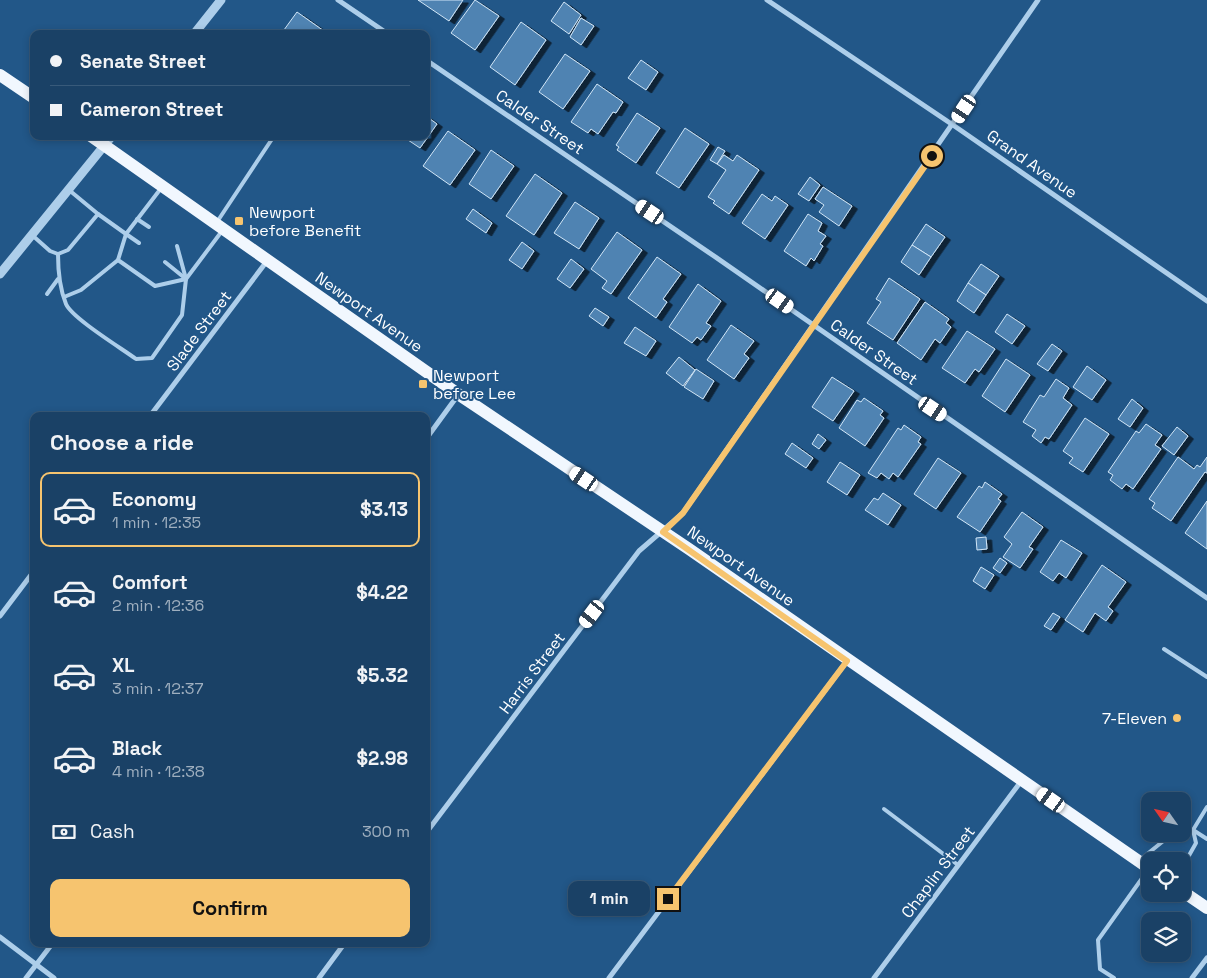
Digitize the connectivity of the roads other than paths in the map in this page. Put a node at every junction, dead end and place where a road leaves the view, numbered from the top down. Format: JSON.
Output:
{"nodes":[{"id":1,"x":221,"y":0,"type":"edge"},
{"id":2,"x":338,"y":0,"type":"edge"},
{"id":3,"x":767,"y":0,"type":"edge"},
{"id":4,"x":1038,"y":0,"type":"edge"},
{"id":5,"x":197,"y":30,"type":"edge"},
{"id":6,"x":382,"y":30,"type":"edge"},
{"id":7,"x":430,"y":63,"type":"edge"},
{"id":8,"x":0,"y":75,"type":"edge"},
{"id":9,"x":30,"y":95,"type":"edge"},
{"id":10,"x":953,"y":125,"type":"junction"},
{"id":11,"x":272,"y":140,"type":"edge"},
{"id":12,"x":108,"y":141,"type":"edge"},
{"id":13,"x":162,"y":186,"type":"junction"},
{"id":14,"x":68,"y":190,"type":"junction"},
{"id":15,"x":98,"y":214,"type":"junction"},
{"id":16,"x":137,"y":219,"type":"junction"},
{"id":17,"x":149,"y":227,"type":"dead end"},
{"id":18,"x":219,"y":227,"type":"junction"},
{"id":19,"x":126,"y":234,"type":"junction"},
{"id":20,"x":32,"y":235,"type":"junction"},
{"id":21,"x":139,"y":243,"type":"dead end"},
{"id":22,"x":176,"y":246,"type":"dead end"},
{"id":23,"x":58,"y":254,"type":"junction"},
{"id":24,"x":118,"y":260,"type":"junction"},
{"id":25,"x":268,"y":261,"type":"junction"},
{"id":26,"x":164,"y":262,"type":"dead end"},
{"id":27,"x":0,"y":274,"type":"edge"},
{"id":28,"x":58,"y":279,"type":"junction"},
{"id":29,"x":186,"y":279,"type":"junction"},
{"id":30,"x":47,"y":294,"type":"dead end"},
{"id":31,"x":64,"y":297,"type":"junction"},
{"id":32,"x":1207,"y":301,"type":"edge"},
{"id":33,"x":813,"y":324,"type":"junction"},
{"id":34,"x":458,"y":394,"type":"junction"},
{"id":35,"x":153,"y":412,"type":"edge"},
{"id":36,"x":430,"y":434,"type":"edge"},
{"id":37,"x":663,"y":532,"type":"junction"},
{"id":38,"x":30,"y":576,"type":"edge"},
{"id":39,"x":1207,"y":598,"type":"edge"},
{"id":40,"x":0,"y":616,"type":"edge"},
{"id":41,"x":1164,"y":649,"type":"dead end"},
{"id":42,"x":847,"y":661,"type":"junction"},
{"id":43,"x":1207,"y":678,"type":"edge"},
{"id":44,"x":1022,"y":780,"type":"junction"},
{"id":45,"x":1207,"y":807,"type":"edge"},
{"id":46,"x":884,"y":810,"type":"dead end"},
{"id":47,"x":1201,"y":816,"type":"junction"},
{"id":48,"x":1207,"y":820,"type":"edge"},
{"id":49,"x":430,"y":828,"type":"edge"},
{"id":50,"x":1193,"y":830,"type":"junction"},
{"id":51,"x":1207,"y":839,"type":"edge"},
{"id":52,"x":1166,"y":842,"type":"edge"},
{"id":53,"x":1157,"y":852,"type":"edge"},
{"id":54,"x":1191,"y":853,"type":"edge"},
{"id":55,"x":1141,"y":863,"type":"edge"},
{"id":56,"x":958,"y":865,"type":"junction"},
{"id":57,"x":1141,"y":874,"type":"edge"},
{"id":58,"x":1191,"y":897,"type":"edge"},
{"id":59,"x":1207,"y":908,"type":"edge"},
{"id":60,"x":0,"y":937,"type":"edge"},
{"id":61,"x":50,"y":947,"type":"edge"},
{"id":62,"x":342,"y":947,"type":"edge"},
{"id":63,"x":1207,"y":958,"type":"edge"},
{"id":64,"x":37,"y":965,"type":"junction"},
{"id":65,"x":26,"y":978,"type":"edge"},
{"id":66,"x":54,"y":978,"type":"edge"},
{"id":67,"x":319,"y":978,"type":"edge"},
{"id":68,"x":609,"y":978,"type":"edge"},
{"id":69,"x":874,"y":978,"type":"edge"},
{"id":70,"x":1114,"y":978,"type":"edge"},
{"id":71,"x":1192,"y":978,"type":"edge"}],
"edges":[{"from":1,"to":5,"type":"street"},
{"from":2,"to":6,"type":"street"},
{"from":3,"to":10,"type":"street","name":"Grand Avenue"},
{"from":4,"to":10,"type":"street","name":"Harris Street"},
{"from":7,"to":33,"type":"street","name":"Calder Street"},
{"from":8,"to":9,"type":"main road"},
{"from":10,"to":32,"type":"street","name":"Grand Avenue"},
{"from":10,"to":33,"type":"street","name":"Harris Street"},
{"from":11,"to":18,"type":"lane"},
{"from":12,"to":13,"type":"main road","name":"Newport Avenue"},
{"from":12,"to":14,"type":"street"},
{"from":13,"to":16,"type":"lane"},
{"from":13,"to":18,"type":"main road","name":"Newport Avenue"},
{"from":14,"to":15,"type":"lane"},
{"from":14,"to":20,"type":"street"},
{"from":15,"to":19,"type":"lane"},
{"from":15,"to":23,"type":"lane"},
{"from":16,"to":17,"type":"lane"},
{"from":16,"to":19,"type":"lane"},
{"from":18,"to":25,"type":"main road","name":"Newport Avenue"},
{"from":18,"to":29,"type":"lane"},
{"from":19,"to":21,"type":"lane"},
{"from":19,"to":24,"type":"lane"},
{"from":20,"to":23,"type":"lane"},
{"from":20,"to":27,"type":"street"},
{"from":22,"to":29,"type":"lane"},
{"from":23,"to":28,"type":"lane"},
{"from":24,"to":29,"type":"lane"},
{"from":24,"to":31,"type":"lane"},
{"from":25,"to":34,"type":"main road","name":"Newport Avenue"},
{"from":25,"to":35,"type":"street","name":"Slade Street"},
{"from":26,"to":29,"type":"lane"},
{"from":28,"to":30,"type":"lane"},
{"from":28,"to":31,"type":"lane"},
{"from":29,"to":31,"type":"lane"},
{"from":33,"to":37,"type":"street","name":"Harris Street"},
{"from":33,"to":39,"type":"street","name":"Calder Street"},
{"from":34,"to":36,"type":"street"},
{"from":34,"to":37,"type":"main road","name":"Newport Avenue"},
{"from":37,"to":42,"type":"main road","name":"Newport Avenue"},
{"from":37,"to":49,"type":"street","name":"Harris Street"},
{"from":38,"to":40,"type":"street"},
{"from":41,"to":43,"type":"lane"},
{"from":42,"to":44,"type":"main road","name":"Newport Avenue"},
{"from":42,"to":68,"type":"street"},
{"from":44,"to":55,"type":"main road","name":"Newport Avenue"},
{"from":44,"to":56,"type":"street","name":"Chaplin Street"},
{"from":45,"to":47,"type":"lane"},
{"from":46,"to":56,"type":"lane"},
{"from":47,"to":48,"type":"lane"},
{"from":47,"to":50,"type":"lane"},
{"from":50,"to":51,"type":"lane"},
{"from":50,"to":54,"type":"lane"},
{"from":52,"to":53,"type":"lane"},
{"from":56,"to":69,"type":"street","name":"Chaplin Street"},
{"from":57,"to":70,"type":"lane"},
{"from":58,"to":59,"type":"main road"},
{"from":60,"to":64,"type":"street"},
{"from":61,"to":64,"type":"street"},
{"from":62,"to":67,"type":"street"},
{"from":63,"to":71,"type":"street"},
{"from":64,"to":65,"type":"street"},
{"from":64,"to":66,"type":"street"}]}
